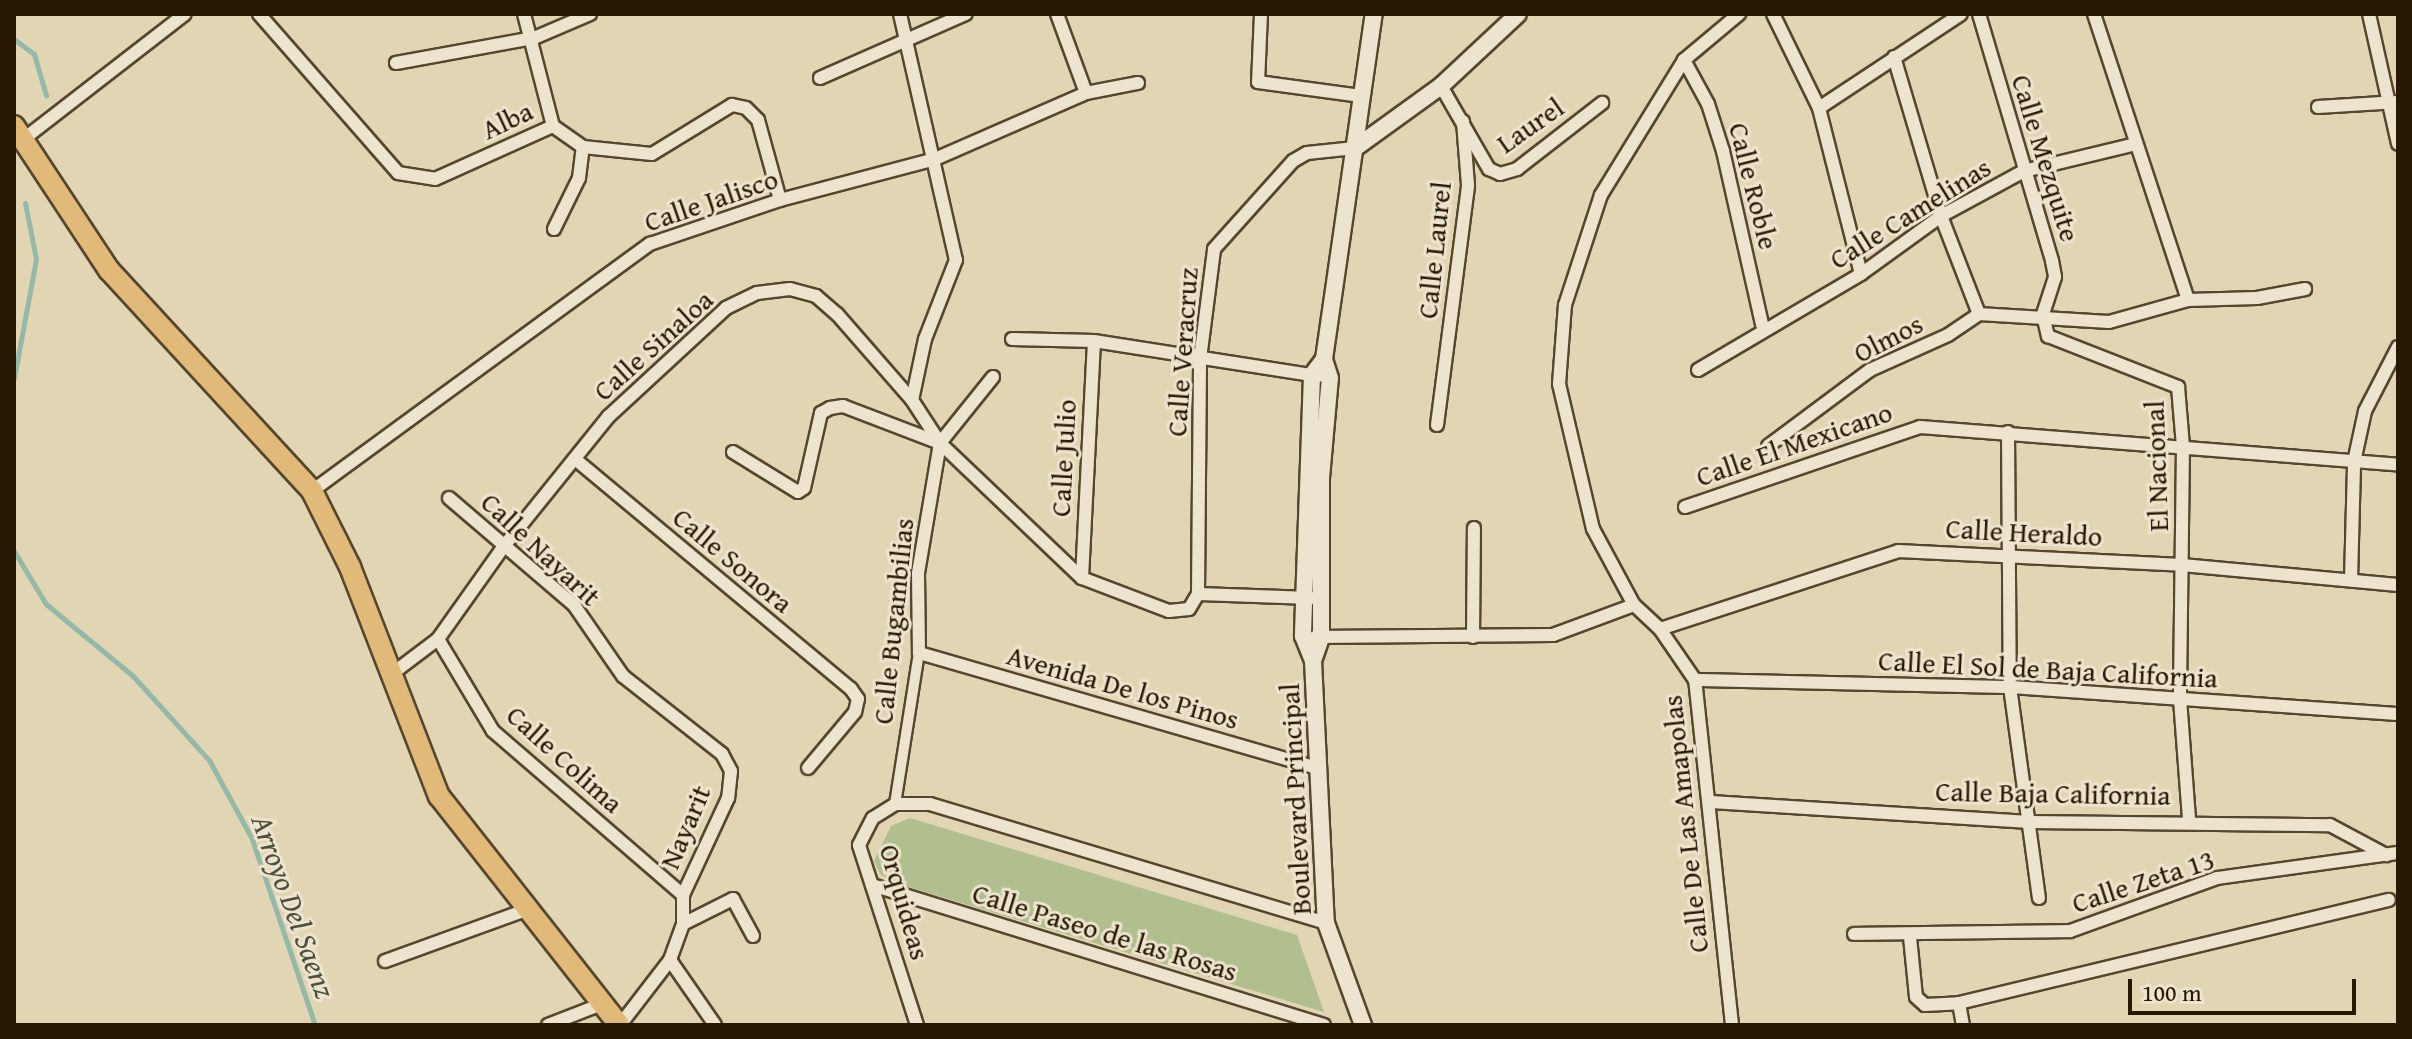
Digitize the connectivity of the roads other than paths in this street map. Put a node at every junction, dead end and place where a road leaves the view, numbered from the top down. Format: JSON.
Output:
{"nodes":[{"id":1,"x":185,"y":14,"type":"edge"},
{"id":2,"x":259,"y":14,"type":"edge"},
{"id":3,"x":524,"y":14,"type":"edge"},
{"id":4,"x":590,"y":14,"type":"edge"},
{"id":5,"x":900,"y":14,"type":"edge"},
{"id":6,"x":966,"y":14,"type":"edge"},
{"id":7,"x":1057,"y":14,"type":"edge"},
{"id":8,"x":1261,"y":14,"type":"edge"},
{"id":9,"x":1374,"y":14,"type":"edge"},
{"id":10,"x":1739,"y":14,"type":"edge"},
{"id":11,"x":1773,"y":14,"type":"edge"},
{"id":12,"x":1961,"y":14,"type":"edge"},
{"id":13,"x":1979,"y":14,"type":"edge"},
{"id":14,"x":2094,"y":14,"type":"edge"},
{"id":15,"x":2369,"y":14,"type":"edge"},
{"id":16,"x":1513,"y":16,"type":"edge"},
{"id":17,"x":534,"y":38,"type":"junction"},
{"id":18,"x":906,"y":39,"type":"junction"},
{"id":19,"x":1894,"y":57,"type":"junction"},
{"id":20,"x":1684,"y":60,"type":"junction"},
{"id":21,"x":396,"y":63,"type":"dead end"},
{"id":22,"x":820,"y":78,"type":"dead end"},
{"id":23,"x":1138,"y":83,"type":"dead end"},
{"id":24,"x":1441,"y":86,"type":"junction"},
{"id":25,"x":1086,"y":93,"type":"junction"},
{"id":26,"x":1361,"y":96,"type":"junction"},
{"id":27,"x":1602,"y":103,"type":"dead end"},
{"id":28,"x":2393,"y":103,"type":"edge"},
{"id":29,"x":2318,"y":107,"type":"dead end"},
{"id":30,"x":1819,"y":108,"type":"junction"},
{"id":31,"x":1463,"y":121,"type":"junction"},
{"id":32,"x":553,"y":126,"type":"junction"},
{"id":33,"x":20,"y":132,"type":"edge"},
{"id":34,"x":2136,"y":144,"type":"junction"},
{"id":35,"x":2398,"y":144,"type":"edge"},
{"id":36,"x":583,"y":147,"type":"junction"},
{"id":37,"x":1355,"y":148,"type":"junction"},
{"id":38,"x":935,"y":159,"type":"junction"},
{"id":39,"x":2024,"y":171,"type":"junction"},
{"id":40,"x":780,"y":200,"type":"junction"},
{"id":41,"x":1941,"y":216,"type":"junction"},
{"id":42,"x":554,"y":229,"type":"dead end"},
{"id":43,"x":1861,"y":274,"type":"junction"},
{"id":44,"x":2305,"y":289,"type":"dead end"},
{"id":45,"x":2188,"y":300,"type":"junction"},
{"id":46,"x":1979,"y":314,"type":"junction"},
{"id":47,"x":2043,"y":315,"type":"junction"},
{"id":48,"x":1763,"y":329,"type":"junction"},
{"id":49,"x":1012,"y":339,"type":"dead end"},
{"id":50,"x":1094,"y":341,"type":"junction"},
{"id":51,"x":2398,"y":347,"type":"edge"},
{"id":52,"x":1200,"y":359,"type":"junction"},
{"id":53,"x":1324,"y":359,"type":"junction"},
{"id":54,"x":1698,"y":370,"type":"dead end"},
{"id":55,"x":1312,"y":375,"type":"junction"},
{"id":56,"x":993,"y":377,"type":"dead end"},
{"id":57,"x":1330,"y":378,"type":"junction"},
{"id":58,"x":912,"y":400,"type":"junction"},
{"id":59,"x":1437,"y":425,"type":"dead end"},
{"id":60,"x":2008,"y":432,"type":"junction"},
{"id":61,"x":940,"y":443,"type":"junction"},
{"id":62,"x":1768,"y":446,"type":"dead end"},
{"id":63,"x":2183,"y":446,"type":"junction"},
{"id":64,"x":733,"y":452,"type":"dead end"},
{"id":65,"x":575,"y":459,"type":"junction"},
{"id":66,"x":2354,"y":462,"type":"junction"},
{"id":67,"x":2398,"y":465,"type":"edge"},
{"id":68,"x":312,"y":491,"type":"junction"},
{"id":69,"x":449,"y":498,"type":"dead end"},
{"id":70,"x":1685,"y":507,"type":"dead end"},
{"id":71,"x":1474,"y":528,"type":"dead end"},
{"id":72,"x":504,"y":546,"type":"junction"},
{"id":73,"x":2006,"y":553,"type":"junction"},
{"id":74,"x":2182,"y":565,"type":"junction"},
{"id":75,"x":1082,"y":578,"type":"junction"},
{"id":76,"x":2351,"y":580,"type":"junction"},
{"id":77,"x":2398,"y":585,"type":"edge"},
{"id":78,"x":1198,"y":594,"type":"junction"},
{"id":79,"x":1301,"y":597,"type":"junction"},
{"id":80,"x":1320,"y":598,"type":"junction"},
{"id":81,"x":1634,"y":605,"type":"junction"},
{"id":82,"x":1660,"y":629,"type":"junction"},
{"id":83,"x":1312,"y":637,"type":"junction"},
{"id":84,"x":1473,"y":637,"type":"junction"},
{"id":85,"x":438,"y":639,"type":"junction"},
{"id":86,"x":919,"y":653,"type":"junction"},
{"id":87,"x":393,"y":673,"type":"junction"},
{"id":88,"x":1695,"y":680,"type":"junction"},
{"id":89,"x":2010,"y":687,"type":"junction"},
{"id":90,"x":2180,"y":699,"type":"junction"},
{"id":91,"x":2398,"y":714,"type":"edge"},
{"id":92,"x":1315,"y":767,"type":"junction"},
{"id":93,"x":808,"y":768,"type":"dead end"},
{"id":94,"x":731,"y":771,"type":"joint"},
{"id":95,"x":1711,"y":802,"type":"junction"},
{"id":96,"x":895,"y":804,"type":"junction"},
{"id":97,"x":2189,"y":820,"type":"junction"},
{"id":98,"x":2029,"y":822,"type":"junction"},
{"id":99,"x":2392,"y":854,"type":"edge"},
{"id":100,"x":872,"y":885,"type":"junction"},
{"id":101,"x":683,"y":895,"type":"junction"},
{"id":102,"x":2039,"y":898,"type":"dead end"},
{"id":103,"x":2389,"y":900,"type":"dead end"},
{"id":104,"x":526,"y":910,"type":"junction"},
{"id":105,"x":1326,"y":923,"type":"junction"},
{"id":106,"x":683,"y":924,"type":"junction"},
{"id":107,"x":1854,"y":934,"type":"dead end"},
{"id":108,"x":753,"y":936,"type":"dead end"},
{"id":109,"x":1910,"y":937,"type":"junction"},
{"id":110,"x":670,"y":960,"type":"junction"},
{"id":111,"x":385,"y":961,"type":"dead end"},
{"id":112,"x":1959,"y":1003,"type":"junction"},
{"id":113,"x":602,"y":1004,"type":"junction"},
{"id":114,"x":548,"y":1025,"type":"edge"},
{"id":115,"x":619,"y":1025,"type":"edge"},
{"id":116,"x":715,"y":1025,"type":"edge"},
{"id":117,"x":917,"y":1025,"type":"edge"},
{"id":118,"x":1324,"y":1025,"type":"edge"},
{"id":119,"x":1363,"y":1025,"type":"edge"},
{"id":120,"x":1732,"y":1025,"type":"edge"},
{"id":121,"x":1963,"y":1025,"type":"edge"}],
"edges":[{"from":1,"to":33,"type":"street"},
{"from":2,"to":32,"type":"street","name":"Alba"},
{"from":3,"to":17,"type":"street","name":"Alba"},
{"from":4,"to":17,"type":"street"},
{"from":5,"to":18,"type":"street"},
{"from":6,"to":18,"type":"street"},
{"from":7,"to":25,"type":"street"},
{"from":8,"to":26,"type":"street"},
{"from":9,"to":26,"type":"street","name":"Boulevard Principal"},
{"from":10,"to":20,"type":"street","name":"Calle De Las Amapolas"},
{"from":11,"to":30,"type":"street"},
{"from":12,"to":19,"type":"street"},
{"from":13,"to":39,"type":"street","name":"Calle Mezquite"},
{"from":14,"to":34,"type":"street"},
{"from":15,"to":28,"type":"street"},
{"from":16,"to":24,"type":"street"},
{"from":17,"to":21,"type":"street"},
{"from":17,"to":32,"type":"street","name":"Alba"},
{"from":18,"to":22,"type":"street"},
{"from":18,"to":38,"type":"street"},
{"from":19,"to":30,"type":"street"},
{"from":19,"to":41,"type":"street"},
{"from":20,"to":48,"type":"street","name":"Calle Roble"},
{"from":20,"to":81,"type":"street","name":"Calle De Las Amapolas"},
{"from":23,"to":25,"type":"street","name":"Calle Jalisco"},
{"from":24,"to":31,"type":"street","name":"Calle Laurel"},
{"from":24,"to":37,"type":"street"},
{"from":25,"to":38,"type":"street","name":"Calle Jalisco"},
{"from":26,"to":37,"type":"street","name":"Boulevard Principal"},
{"from":27,"to":31,"type":"street","name":"Laurel"},
{"from":28,"to":29,"type":"street"},
{"from":28,"to":35,"type":"street"},
{"from":30,"to":43,"type":"street"},
{"from":31,"to":59,"type":"street","name":"Calle Laurel"},
{"from":32,"to":36,"type":"street"},
{"from":33,"to":68,"type":"main road"},
{"from":34,"to":39,"type":"street","name":"Calle Camelinas"},
{"from":34,"to":45,"type":"street"},
{"from":36,"to":40,"type":"street"},
{"from":36,"to":42,"type":"street"},
{"from":37,"to":52,"type":"street","name":"Calle Veracruz"},
{"from":37,"to":53,"type":"street","name":"Boulevard Principal"},
{"from":38,"to":40,"type":"street","name":"Calle Jalisco"},
{"from":38,"to":58,"type":"street"},
{"from":39,"to":41,"type":"street","name":"Calle Camelinas"},
{"from":39,"to":47,"type":"street","name":"Calle Mezquite"},
{"from":40,"to":68,"type":"street","name":"Calle Jalisco"},
{"from":41,"to":43,"type":"street","name":"Calle Camelinas"},
{"from":41,"to":46,"type":"street"},
{"from":43,"to":48,"type":"street","name":"Calle Camelinas"},
{"from":44,"to":45,"type":"street"},
{"from":45,"to":47,"type":"street"},
{"from":46,"to":47,"type":"street"},
{"from":46,"to":62,"type":"street","name":"Olmos"},
{"from":47,"to":63,"type":"street","name":"El Nacional"},
{"from":48,"to":54,"type":"street","name":"Calle Camelinas"},
{"from":49,"to":50,"type":"street"},
{"from":50,"to":52,"type":"street"},
{"from":50,"to":75,"type":"street","name":"Calle Julio"},
{"from":51,"to":66,"type":"street"},
{"from":52,"to":55,"type":"street"},
{"from":52,"to":78,"type":"street","name":"Calle Veracruz"},
{"from":53,"to":55,"type":"street","name":"Boulevard Principal"},
{"from":53,"to":57,"type":"street","name":"Boulevard Principal"},
{"from":55,"to":57,"type":"street"},
{"from":55,"to":79,"type":"street","name":"Boulevard Principal"},
{"from":56,"to":61,"type":"street"},
{"from":57,"to":80,"type":"street","name":"Boulevard Principal"},
{"from":58,"to":61,"type":"street","name":"Calle Sinaloa"},
{"from":58,"to":65,"type":"street","name":"Calle Sinaloa"},
{"from":60,"to":63,"type":"street","name":"Calle El Mexicano"},
{"from":60,"to":70,"type":"street","name":"Calle El Mexicano"},
{"from":60,"to":73,"type":"street"},
{"from":61,"to":64,"type":"street"},
{"from":61,"to":75,"type":"street","name":"Calle Sinaloa"},
{"from":61,"to":86,"type":"street","name":"Calle Bugambilias"},
{"from":63,"to":66,"type":"street","name":"Calle El Mexicano"},
{"from":63,"to":74,"type":"street","name":"El Nacional"},
{"from":65,"to":72,"type":"street","name":"Calle Sinaloa"},
{"from":65,"to":93,"type":"street","name":"Calle Sonora"},
{"from":66,"to":67,"type":"street","name":"Calle El Mexicano"},
{"from":66,"to":76,"type":"street"},
{"from":68,"to":87,"type":"main road"},
{"from":69,"to":72,"type":"street","name":"Calle Nayarit"},
{"from":71,"to":84,"type":"street"},
{"from":72,"to":85,"type":"street","name":"Calle Sinaloa"},
{"from":72,"to":94,"type":"street","name":"Calle Nayarit"},
{"from":73,"to":74,"type":"street","name":"Calle Heraldo"},
{"from":73,"to":82,"type":"street","name":"Calle Heraldo"},
{"from":73,"to":89,"type":"street"},
{"from":74,"to":76,"type":"street","name":"Calle Heraldo"},
{"from":74,"to":90,"type":"street","name":"El Nacional"},
{"from":75,"to":78,"type":"street"},
{"from":76,"to":77,"type":"street","name":"Calle Heraldo"},
{"from":78,"to":79,"type":"street"},
{"from":79,"to":80,"type":"street"},
{"from":79,"to":83,"type":"street","name":"Boulevard Principal"},
{"from":80,"to":83,"type":"street","name":"Boulevard Principal"},
{"from":81,"to":82,"type":"street","name":"Calle De Las Amapolas"},
{"from":81,"to":84,"type":"street"},
{"from":82,"to":88,"type":"street","name":"Calle De Las Amapolas"},
{"from":83,"to":84,"type":"street"},
{"from":83,"to":92,"type":"street","name":"Boulevard Principal"},
{"from":85,"to":87,"type":"street","name":"Calle Sinaloa"},
{"from":85,"to":101,"type":"street","name":"Calle Colima"},
{"from":86,"to":92,"type":"street","name":"Avenida De los Pinos"},
{"from":86,"to":96,"type":"street","name":"Calle Bugambilias"},
{"from":87,"to":104,"type":"main road"},
{"from":88,"to":89,"type":"street","name":"Calle El Sol de Baja California"},
{"from":88,"to":95,"type":"street","name":"Calle De Las Amapolas"},
{"from":89,"to":90,"type":"street","name":"Calle El Sol de Baja California"},
{"from":89,"to":98,"type":"street"},
{"from":90,"to":91,"type":"street","name":"Calle El Sol de Baja California"},
{"from":90,"to":97,"type":"street","name":"El Nacional"},
{"from":92,"to":105,"type":"street","name":"Boulevard Principal"},
{"from":94,"to":101,"type":"street","name":"Nayarit"},
{"from":95,"to":98,"type":"street","name":"Calle Baja California"},
{"from":95,"to":120,"type":"street","name":"Calle De Las Amapolas"},
{"from":96,"to":100,"type":"street","name":"Orquideas"},
{"from":96,"to":105,"type":"street"},
{"from":97,"to":98,"type":"street","name":"Calle Baja California"},
{"from":97,"to":99,"type":"street","name":"Calle Baja California"},
{"from":98,"to":102,"type":"street"},
{"from":99,"to":109,"type":"street","name":"Calle Zeta 13"},
{"from":100,"to":117,"type":"street","name":"Orquideas"},
{"from":100,"to":118,"type":"street","name":"Calle Paseo de las Rosas"},
{"from":101,"to":106,"type":"street","name":"Nayarit"},
{"from":103,"to":112,"type":"street"},
{"from":104,"to":111,"type":"street"},
{"from":104,"to":113,"type":"main road"},
{"from":105,"to":119,"type":"street","name":"Boulevard Principal"},
{"from":106,"to":108,"type":"street"},
{"from":106,"to":110,"type":"street","name":"Nayarit"},
{"from":107,"to":109,"type":"street","name":"Calle Zeta 13"},
{"from":109,"to":112,"type":"street"},
{"from":110,"to":115,"type":"street","name":"Nayarit"},
{"from":110,"to":116,"type":"street"},
{"from":112,"to":121,"type":"street"},
{"from":113,"to":114,"type":"street"},
{"from":113,"to":115,"type":"main road"}]}
